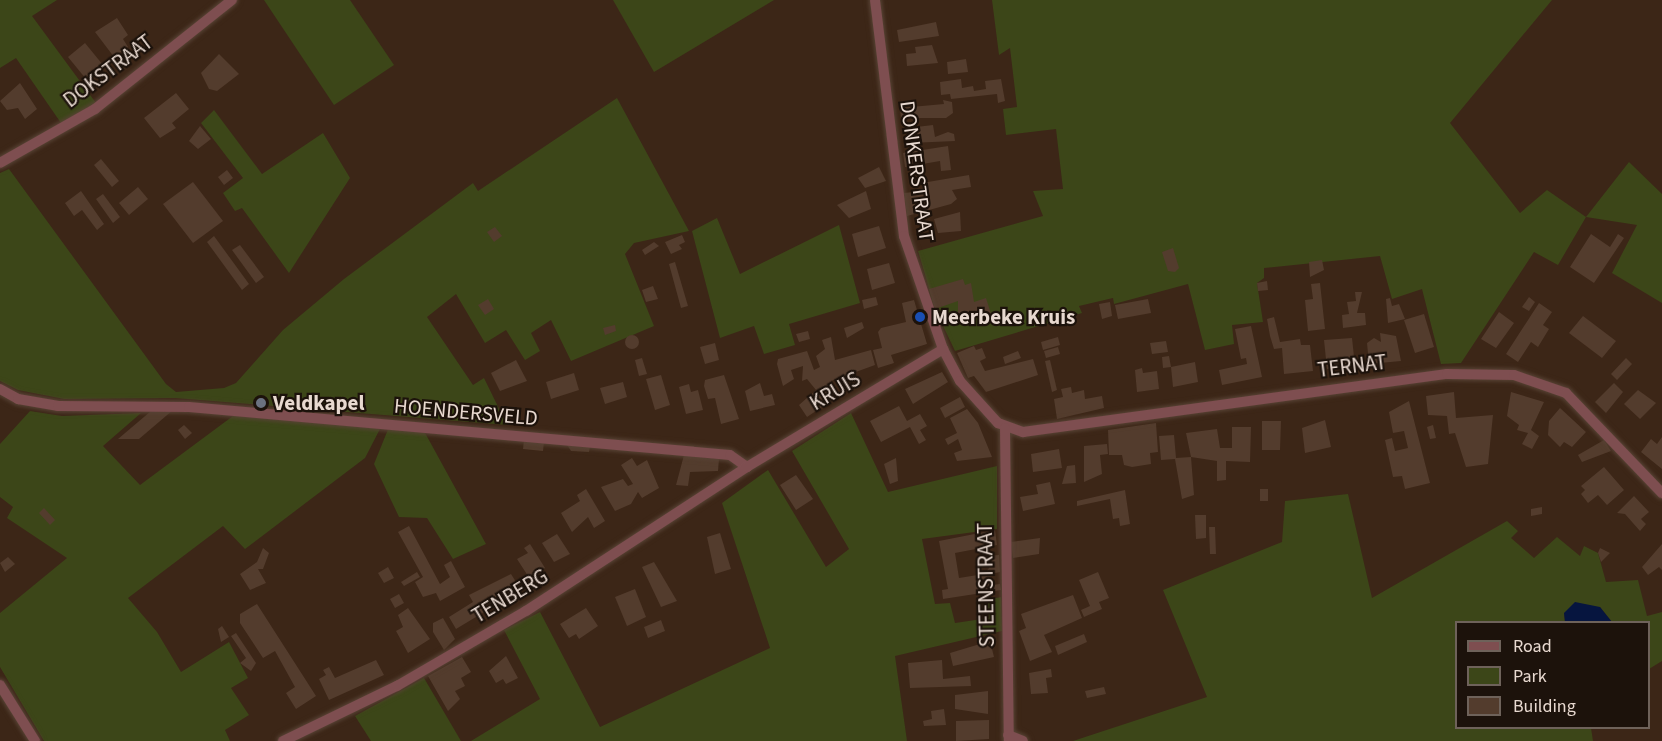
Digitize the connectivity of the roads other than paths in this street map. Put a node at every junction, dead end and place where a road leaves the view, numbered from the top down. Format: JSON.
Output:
{"nodes":[{"id":1,"x":232,"y":0,"type":"edge"},
{"id":2,"x":875,"y":0,"type":"edge"},
{"id":3,"x":0,"y":163,"type":"edge"},
{"id":4,"x":943,"y":349,"type":"junction"},
{"id":5,"x":0,"y":389,"type":"edge"},
{"id":6,"x":1005,"y":428,"type":"junction"},
{"id":7,"x":747,"y":467,"type":"junction"},
{"id":8,"x":1662,"y":492,"type":"edge"},
{"id":9,"x":0,"y":685,"type":"edge"},
{"id":10,"x":1008,"y":738,"type":"edge"},
{"id":11,"x":35,"y":741,"type":"edge"},
{"id":12,"x":284,"y":741,"type":"edge"},
{"id":13,"x":1023,"y":741,"type":"edge"}],
"edges":[{"from":1,"to":3,"type":"street","name":"DOKSTRAAT"},
{"from":2,"to":4,"type":"street","name":"DONKERSTRAAT"},
{"from":4,"to":6,"type":"street","name":"DONKERSTRAAT"},
{"from":4,"to":7,"type":"street","name":"KRUIS"},
{"from":5,"to":7,"type":"street","name":"HOENDERSVELD"},
{"from":6,"to":8,"type":"street","name":"TERNAT"},
{"from":6,"to":10,"type":"street","name":"STEENSTRAAT"},
{"from":7,"to":12,"type":"street","name":"TENBERG"},
{"from":9,"to":11,"type":"street"},
{"from":10,"to":13,"type":"street"}]}
